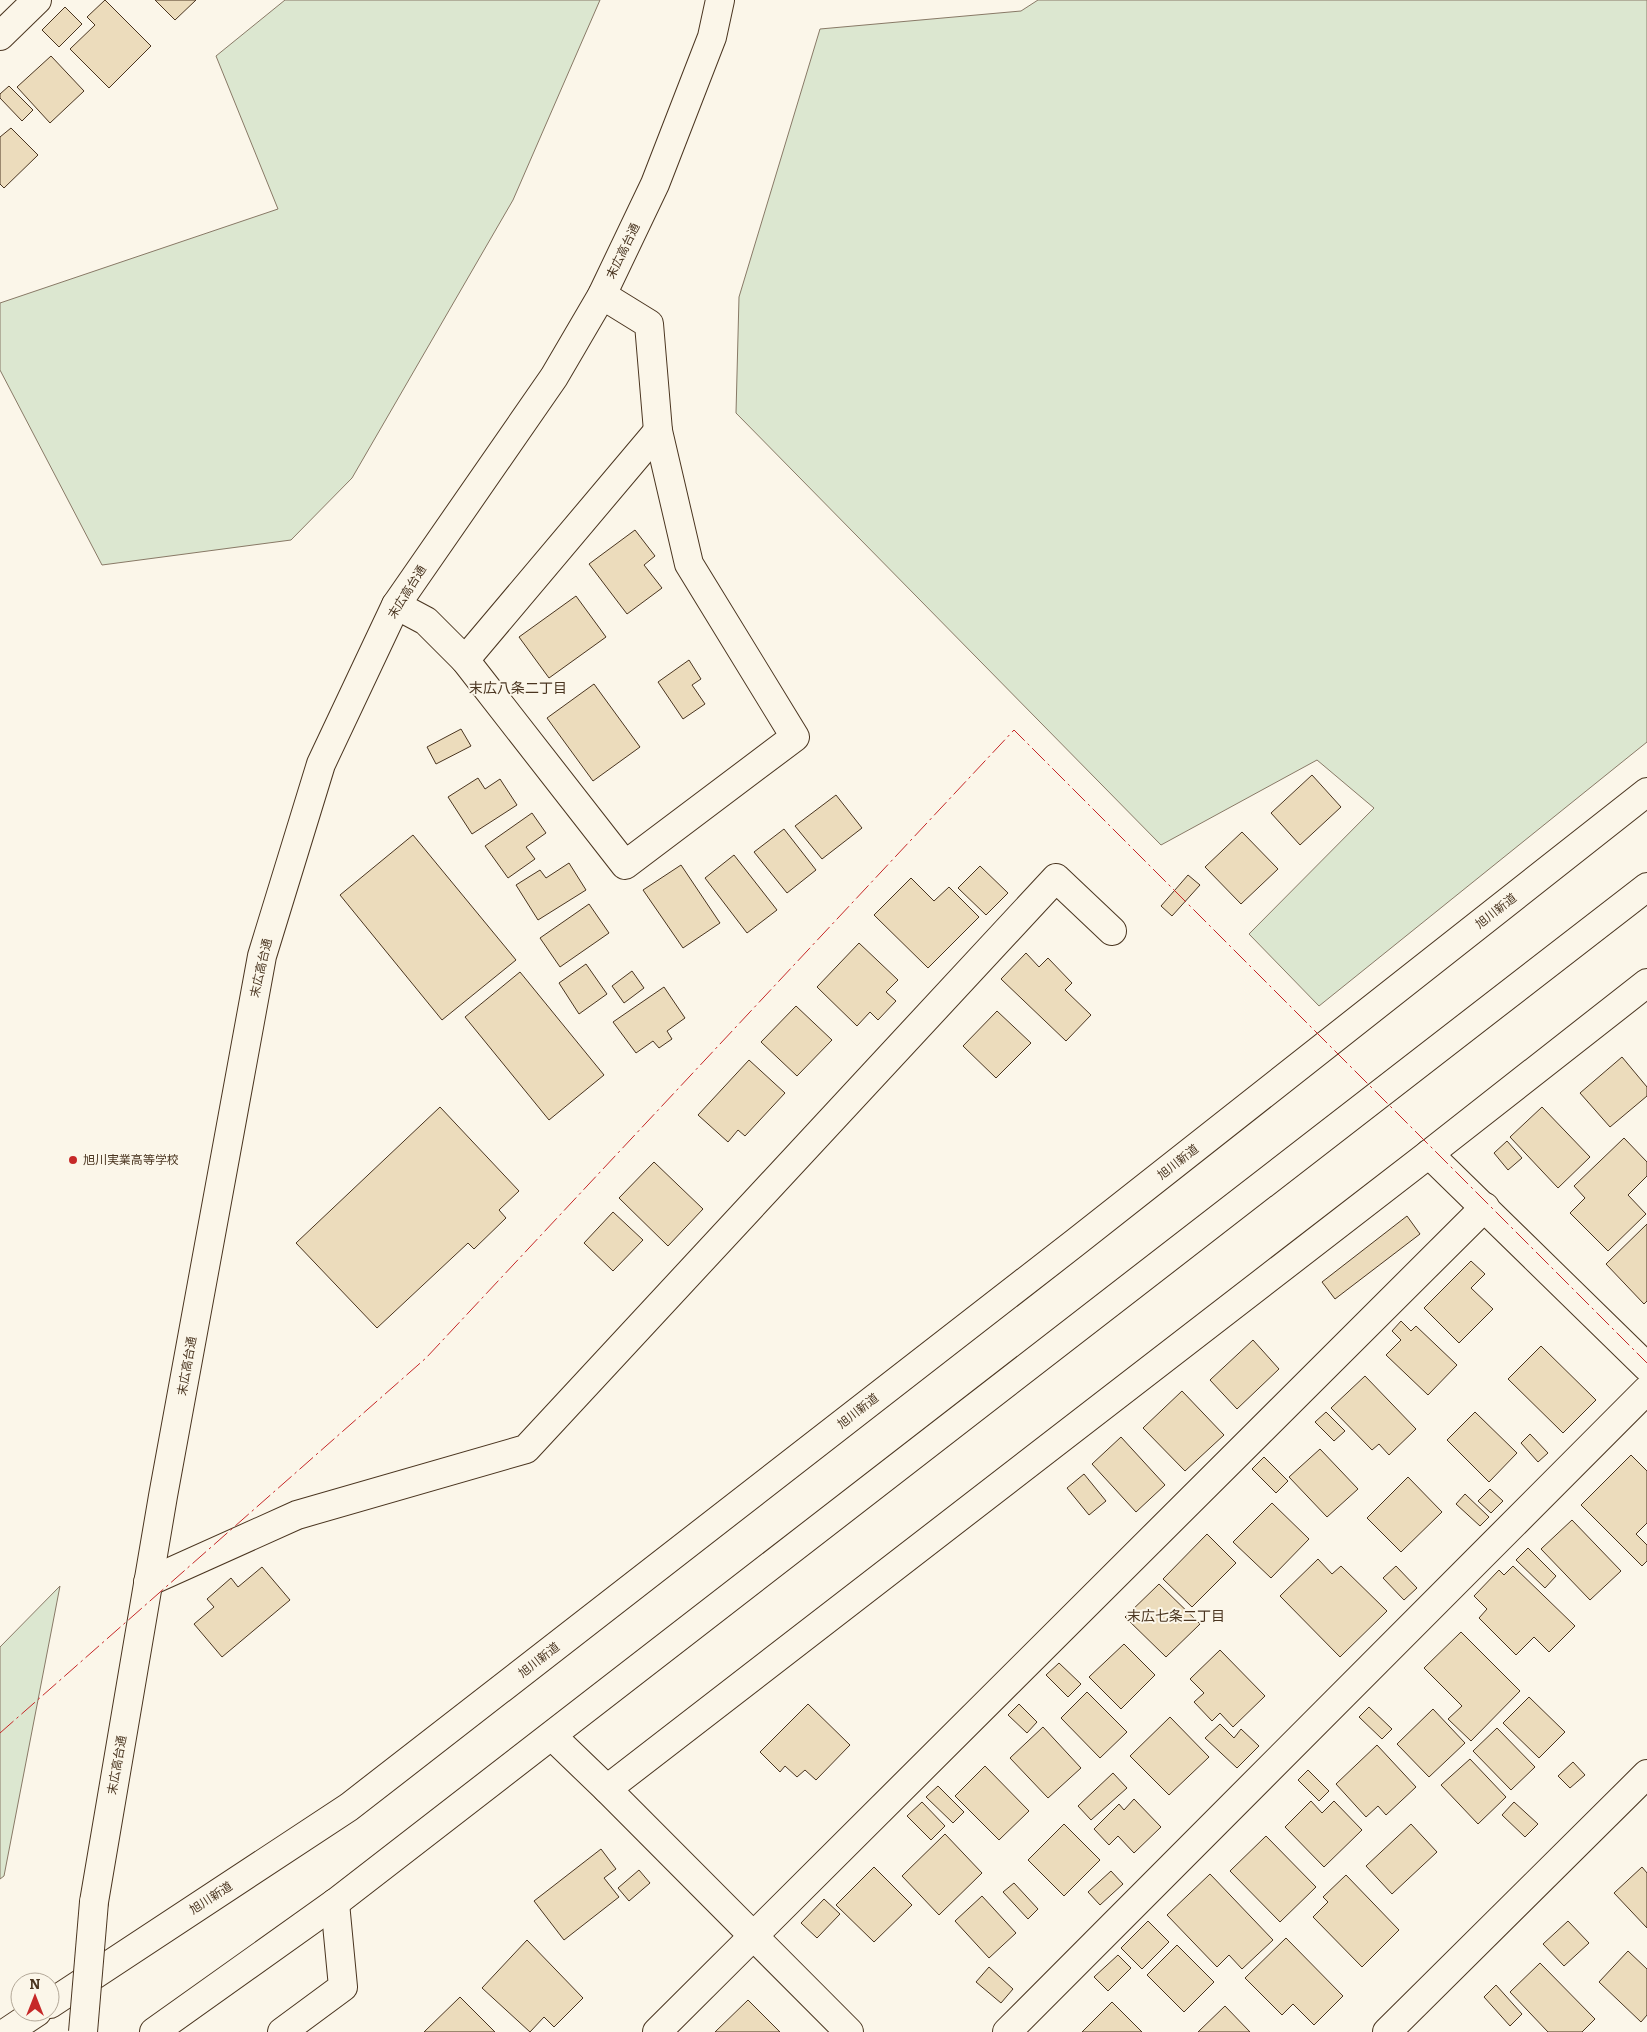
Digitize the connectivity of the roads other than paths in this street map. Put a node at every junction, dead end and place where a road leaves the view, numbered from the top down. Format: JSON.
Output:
{"nodes":[{"id":1,"x":37,"y":0,"type":"edge"},
{"id":2,"x":720,"y":0,"type":"edge"},
{"id":3,"x":0,"y":36,"type":"edge"},
{"id":4,"x":602,"y":295,"type":"junction"},
{"id":5,"x":658,"y":431,"type":"junction"},
{"id":6,"x":396,"y":605,"type":"junction"},
{"id":7,"x":465,"y":660,"type":"junction"},
{"id":8,"x":1647,"y":792,"type":"edge"},
{"id":9,"x":1647,"y":887,"type":"edge"},
{"id":10,"x":1112,"y":931,"type":"dead end"},
{"id":11,"x":1647,"y":983,"type":"edge"},
{"id":12,"x":1429,"y":1154,"type":"junction"},
{"id":13,"x":1485,"y":1207,"type":"junction"},
{"id":14,"x":1647,"y":1366,"type":"edge"},
{"id":15,"x":1647,"y":1390,"type":"edge"},
{"id":16,"x":148,"y":1582,"type":"junction"},
{"id":17,"x":552,"y":1736,"type":"junction"},
{"id":18,"x":1647,"y":1774,"type":"edge"},
{"id":19,"x":607,"y":1789,"type":"junction"},
{"id":20,"x":335,"y":1903,"type":"junction"},
{"id":21,"x":753,"y":1935,"type":"junction"},
{"id":22,"x":60,"y":1997,"type":"edge"},
{"id":23,"x":22,"y":2022,"type":"edge"},
{"id":24,"x":7,"y":2032,"type":"edge"},
{"id":25,"x":83,"y":2032,"type":"edge"},
{"id":26,"x":154,"y":2032,"type":"edge"},
{"id":27,"x":282,"y":2032,"type":"edge"},
{"id":28,"x":657,"y":2032,"type":"edge"},
{"id":29,"x":849,"y":2032,"type":"edge"},
{"id":30,"x":1008,"y":2032,"type":"edge"},
{"id":31,"x":1387,"y":2032,"type":"edge"}],
"edges":[{"from":1,"to":3,"type":"main road"},
{"from":2,"to":4,"type":"main road","name":"末広高台通"},
{"from":4,"to":5,"type":"main road"},
{"from":4,"to":6,"type":"main road","name":"末広高台通"},
{"from":5,"to":7,"type":"main road"},
{"from":5,"to":7,"type":"main road"},
{"from":6,"to":7,"type":"main road"},
{"from":6,"to":16,"type":"main road","name":"末広高台通"},
{"from":8,"to":22,"type":"main road","name":"旭川新道"},
{"from":9,"to":17,"type":"main road"},
{"from":10,"to":16,"type":"main road"},
{"from":11,"to":12,"type":"main road"},
{"from":12,"to":13,"type":"main road"},
{"from":12,"to":19,"type":"main road"},
{"from":13,"to":14,"type":"main road"},
{"from":13,"to":21,"type":"main road"},
{"from":15,"to":30,"type":"main road"},
{"from":16,"to":25,"type":"main road","name":"末広高台通","bridge":true},
{"from":17,"to":19,"type":"main road"},
{"from":17,"to":20,"type":"main road"},
{"from":18,"to":31,"type":"main road"},
{"from":19,"to":21,"type":"main road"},
{"from":20,"to":26,"type":"main road"},
{"from":20,"to":27,"type":"main road"},
{"from":21,"to":28,"type":"main road"},
{"from":21,"to":29,"type":"main road"},
{"from":23,"to":24,"type":"main road"}]}
